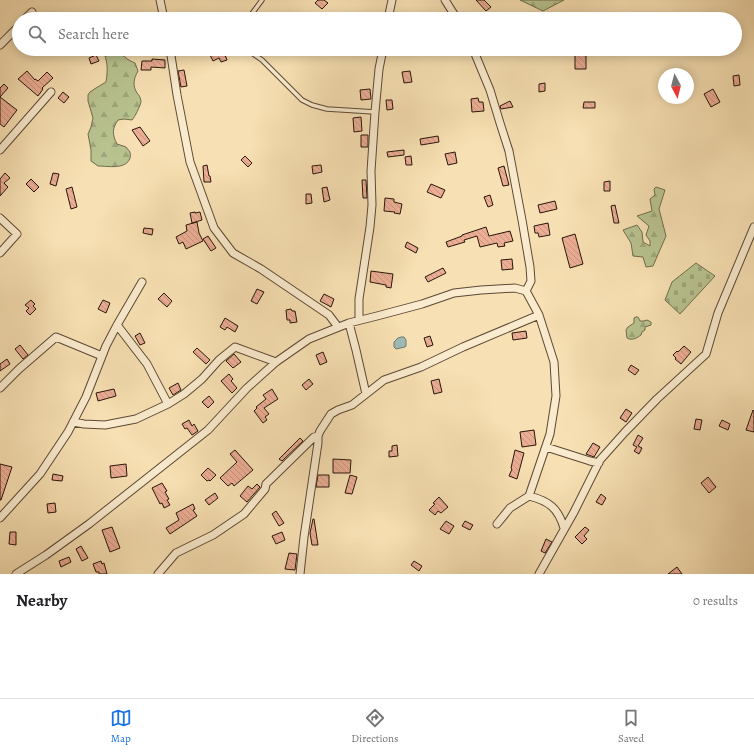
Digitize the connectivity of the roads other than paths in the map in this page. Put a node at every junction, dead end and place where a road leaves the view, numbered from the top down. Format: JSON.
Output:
{"nodes":[{"id":1,"x":160,"y":0,"type":"edge"},
{"id":2,"x":262,"y":0,"type":"edge"},
{"id":3,"x":392,"y":0,"type":"edge"},
{"id":4,"x":445,"y":0,"type":"edge"},
{"id":5,"x":163,"y":12,"type":"edge"},
{"id":6,"x":253,"y":12,"type":"edge"},
{"id":7,"x":389,"y":12,"type":"edge"},
{"id":8,"x":453,"y":12,"type":"edge"},
{"id":9,"x":12,"y":33,"type":"edge"},
{"id":10,"x":0,"y":45,"type":"edge"},
{"id":11,"x":171,"y":56,"type":"edge"},
{"id":12,"x":256,"y":56,"type":"edge"},
{"id":13,"x":382,"y":56,"type":"edge"},
{"id":14,"x":476,"y":56,"type":"edge"},
{"id":15,"x":51,"y":92,"type":"dead end"},
{"id":16,"x":375,"y":112,"type":"junction"},
{"id":17,"x":0,"y":150,"type":"edge"},
{"id":18,"x":0,"y":218,"type":"edge"},
{"id":19,"x":754,"y":228,"type":"edge"},
{"id":20,"x":0,"y":253,"type":"edge"},
{"id":21,"x":142,"y":282,"type":"dead end"},
{"id":22,"x":526,"y":291,"type":"junction"},
{"id":23,"x":539,"y":315,"type":"junction"},
{"id":24,"x":359,"y":320,"type":"junction"},
{"id":25,"x":349,"y":323,"type":"junction"},
{"id":26,"x":117,"y":325,"type":"junction"},
{"id":27,"x":338,"y":327,"type":"junction"},
{"id":28,"x":102,"y":356,"type":"junction"},
{"id":29,"x":276,"y":362,"type":"junction"},
{"id":30,"x":0,"y":388,"type":"edge"},
{"id":31,"x":366,"y":394,"type":"junction"},
{"id":32,"x":168,"y":404,"type":"junction"},
{"id":33,"x":73,"y":422,"type":"junction"},
{"id":34,"x":318,"y":436,"type":"junction"},
{"id":35,"x":546,"y":447,"type":"junction"},
{"id":36,"x":599,"y":463,"type":"junction"},
{"id":37,"x":529,"y":496,"type":"junction"},
{"id":38,"x":0,"y":518,"type":"edge"},
{"id":39,"x":497,"y":524,"type":"dead end"},
{"id":40,"x":564,"y":528,"type":"junction"},
{"id":41,"x":16,"y":574,"type":"edge"},
{"id":42,"x":158,"y":574,"type":"edge"},
{"id":43,"x":300,"y":574,"type":"edge"},
{"id":44,"x":539,"y":574,"type":"edge"}],
"edges":[{"from":1,"to":5,"type":"street"},
{"from":2,"to":6,"type":"lane"},
{"from":3,"to":7,"type":"street"},
{"from":4,"to":8,"type":"street"},
{"from":9,"to":10,"type":"street"},
{"from":11,"to":27,"type":"street"},
{"from":12,"to":16,"type":"lane"},
{"from":13,"to":16,"type":"street"},
{"from":14,"to":22,"type":"street"},
{"from":15,"to":17,"type":"street"},
{"from":16,"to":24,"type":"street"},
{"from":18,"to":20,"type":"street"},
{"from":19,"to":36,"type":"street"},
{"from":21,"to":26,"type":"street"},
{"from":22,"to":23,"type":"street"},
{"from":22,"to":24,"type":"street"},
{"from":23,"to":31,"type":"street"},
{"from":23,"to":35,"type":"street"},
{"from":24,"to":25,"type":"street"},
{"from":25,"to":27,"type":"street"},
{"from":25,"to":31,"type":"street"},
{"from":26,"to":28,"type":"street"},
{"from":26,"to":32,"type":"street"},
{"from":27,"to":29,"type":"street"},
{"from":28,"to":30,"type":"street"},
{"from":28,"to":33,"type":"street"},
{"from":29,"to":32,"type":"street"},
{"from":29,"to":41,"type":"street"},
{"from":31,"to":34,"type":"street"},
{"from":32,"to":33,"type":"street"},
{"from":33,"to":38,"type":"street"},
{"from":34,"to":42,"type":"street"},
{"from":34,"to":43,"type":"street"},
{"from":35,"to":36,"type":"street"},
{"from":35,"to":37,"type":"street"},
{"from":36,"to":40,"type":"street"},
{"from":37,"to":39,"type":"street"},
{"from":37,"to":40,"type":"street"},
{"from":40,"to":44,"type":"street"}]}
